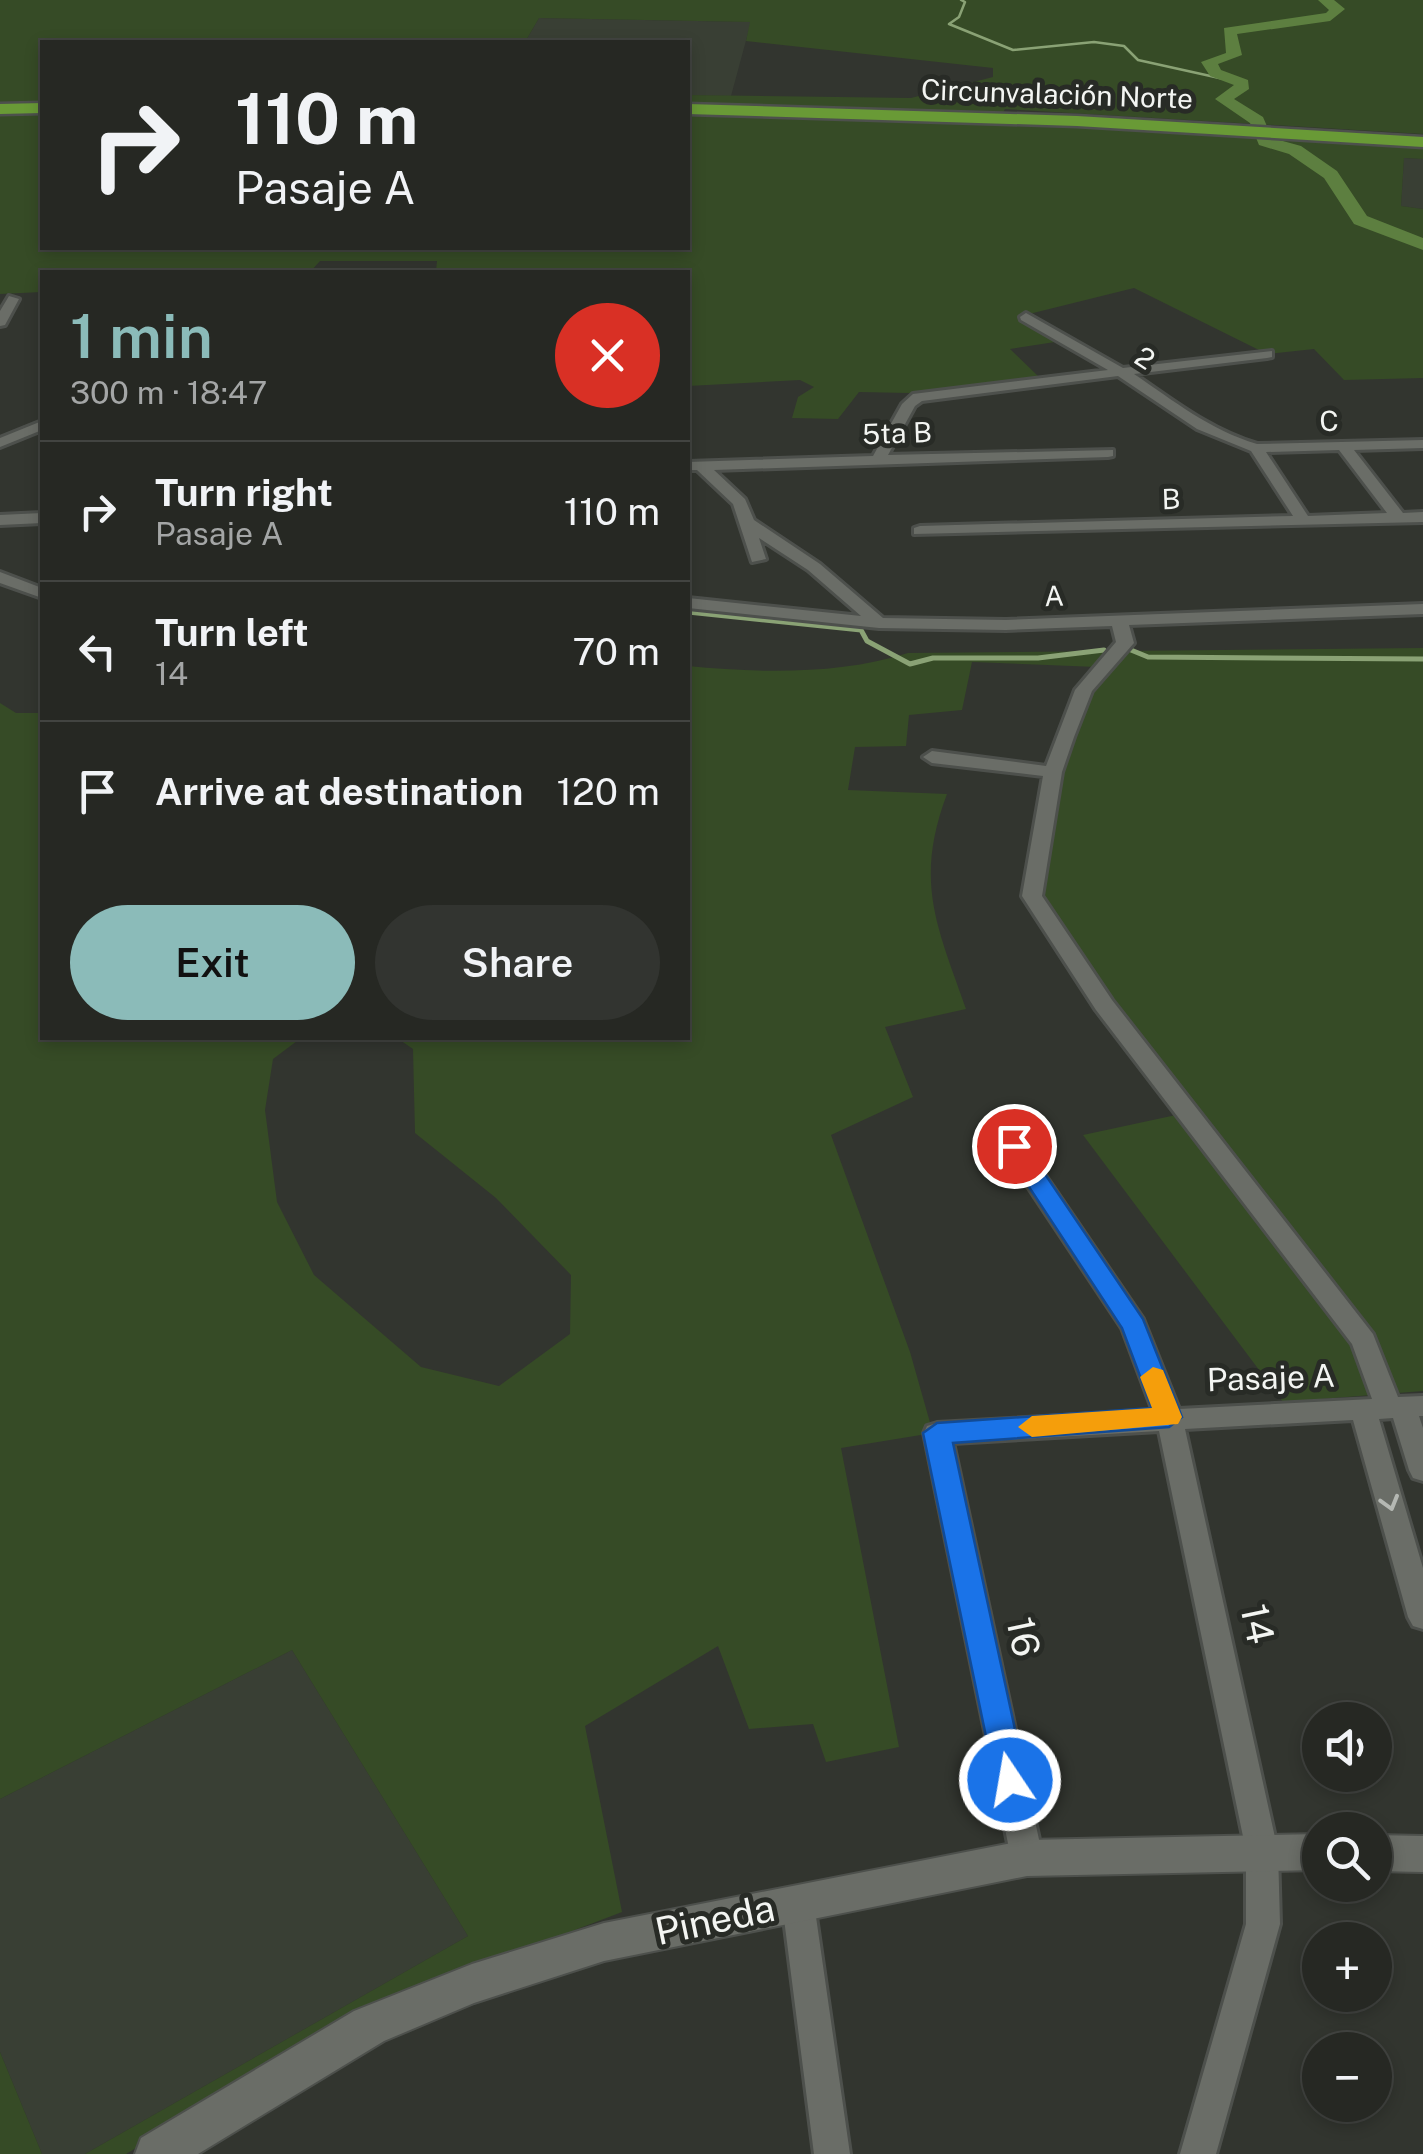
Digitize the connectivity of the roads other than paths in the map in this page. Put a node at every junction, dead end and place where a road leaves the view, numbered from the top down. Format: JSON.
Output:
{"nodes":[{"id":1,"x":690,"y":106,"type":"edge"},
{"id":2,"x":0,"y":110,"type":"edge"},
{"id":3,"x":40,"y":110,"type":"edge"},
{"id":4,"x":1423,"y":140,"type":"edge"},
{"id":5,"x":13,"y":299,"type":"dead end"},
{"id":6,"x":1026,"y":316,"type":"dead end"},
{"id":7,"x":0,"y":322,"type":"edge"},
{"id":8,"x":1267,"y":354,"type":"dead end"},
{"id":9,"x":1120,"y":371,"type":"junction"},
{"id":10,"x":40,"y":426,"type":"edge"},
{"id":11,"x":0,"y":443,"type":"edge"},
{"id":12,"x":1236,"y":444,"type":"joint"},
{"id":13,"x":1423,"y":444,"type":"edge"},
{"id":14,"x":1342,"y":446,"type":"junction"},
{"id":15,"x":1256,"y":448,"type":"junction"},
{"id":16,"x":1108,"y":453,"type":"dead end"},
{"id":17,"x":878,"y":459,"type":"junction"},
{"id":18,"x":694,"y":466,"type":"edge"},
{"id":19,"x":1423,"y":517,"type":"edge"},
{"id":20,"x":40,"y":518,"type":"edge"},
{"id":21,"x":1398,"y":518,"type":"junction"},
{"id":22,"x":0,"y":520,"type":"edge"},
{"id":23,"x":1303,"y":520,"type":"junction"},
{"id":24,"x":749,"y":524,"type":"junction"},
{"id":25,"x":920,"y":532,"type":"dead end"},
{"id":26,"x":758,"y":559,"type":"dead end"},
{"id":27,"x":0,"y":576,"type":"edge"},
{"id":28,"x":40,"y":592,"type":"edge"},
{"id":29,"x":690,"y":603,"type":"edge"},
{"id":30,"x":1423,"y":609,"type":"edge"},
{"id":31,"x":1119,"y":621,"type":"junction"},
{"id":32,"x":878,"y":623,"type":"junction"},
{"id":33,"x":932,"y":756,"type":"dead end"},
{"id":34,"x":1054,"y":772,"type":"junction"},
{"id":35,"x":1014,"y":1146,"type":"dead end"},
{"id":36,"x":1400,"y":1404,"type":"edge"},
{"id":37,"x":1169,"y":1417,"type":"junction"},
{"id":38,"x":937,"y":1433,"type":"joint"},
{"id":39,"x":1423,"y":1470,"type":"edge"},
{"id":40,"x":1423,"y":1616,"type":"edge"},
{"id":41,"x":1262,"y":1851,"type":"junction"},
{"id":42,"x":1302,"y":1852,"type":"edge"},
{"id":43,"x":1392,"y":1853,"type":"edge"},
{"id":44,"x":1423,"y":1854,"type":"edge"},
{"id":45,"x":1027,"y":1858,"type":"junction"},
{"id":46,"x":798,"y":1902,"type":"junction"},
{"id":47,"x":157,"y":2154,"type":"edge"},
{"id":48,"x":832,"y":2154,"type":"edge"},
{"id":49,"x":1198,"y":2154,"type":"edge"}],
"edges":[{"from":1,"to":4,"type":"highway","name":"Circunvalación Norte"},
{"from":2,"to":3,"type":"highway"},
{"from":5,"to":7,"type":"street"},
{"from":6,"to":9,"type":"street","name":"2"},
{"from":8,"to":9,"type":"street"},
{"from":9,"to":12,"type":"street","name":"2"},
{"from":9,"to":17,"type":"street"},
{"from":10,"to":11,"type":"street"},
{"from":12,"to":15,"type":"street","name":"C"},
{"from":13,"to":14,"type":"street","name":"C"},
{"from":14,"to":15,"type":"street","name":"C"},
{"from":14,"to":21,"type":"street"},
{"from":15,"to":23,"type":"street"},
{"from":16,"to":17,"type":"street","name":"5ta B"},
{"from":17,"to":18,"type":"street","name":"5ta B"},
{"from":18,"to":24,"type":"street"},
{"from":19,"to":21,"type":"street","name":"B"},
{"from":20,"to":22,"type":"street"},
{"from":21,"to":23,"type":"street","name":"B"},
{"from":23,"to":25,"type":"street","name":"B"},
{"from":24,"to":26,"type":"street"},
{"from":24,"to":32,"type":"street"},
{"from":27,"to":28,"type":"street"},
{"from":29,"to":32,"type":"street","name":"A"},
{"from":30,"to":31,"type":"street","name":"A"},
{"from":31,"to":32,"type":"street","name":"A"},
{"from":31,"to":34,"type":"street"},
{"from":33,"to":34,"type":"street"},
{"from":34,"to":36,"type":"street"},
{"from":35,"to":37,"type":"street","name":"14"},
{"from":36,"to":37,"type":"street","name":"Pasaje A"},
{"from":36,"to":39,"type":"street"},
{"from":36,"to":40,"type":"street","one_way":true},
{"from":37,"to":38,"type":"street","name":"Pasaje A"},
{"from":37,"to":41,"type":"street","name":"14"},
{"from":38,"to":45,"type":"street","name":"16"},
{"from":41,"to":42,"type":"street","name":"Pineda"},
{"from":41,"to":45,"type":"street","name":"Pineda"},
{"from":41,"to":49,"type":"street","name":"14"},
{"from":43,"to":44,"type":"street"},
{"from":45,"to":46,"type":"street","name":"Pineda"},
{"from":46,"to":47,"type":"street","name":"Pineda"},
{"from":46,"to":48,"type":"street"}]}
